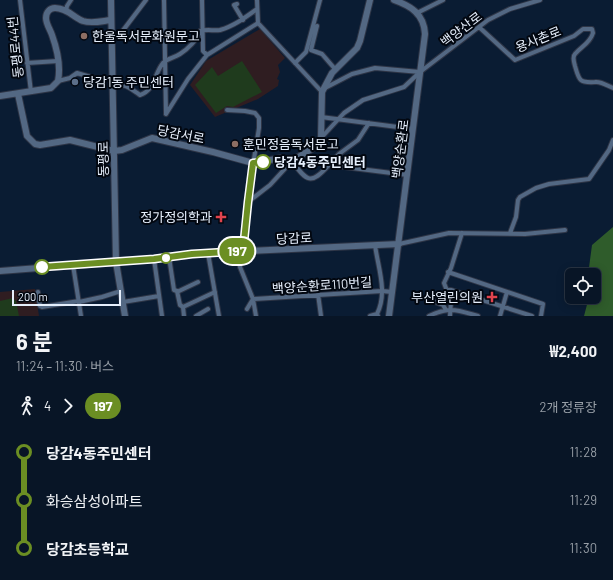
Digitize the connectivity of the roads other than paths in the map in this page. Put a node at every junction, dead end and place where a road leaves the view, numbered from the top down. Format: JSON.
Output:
{"nodes":[{"id":1,"x":20,"y":0,"type":"edge"},
{"id":2,"x":71,"y":0,"type":"edge"},
{"id":3,"x":111,"y":0,"type":"edge"},
{"id":4,"x":116,"y":0,"type":"edge"},
{"id":5,"x":146,"y":0,"type":"edge"},
{"id":6,"x":164,"y":0,"type":"edge"},
{"id":7,"x":202,"y":0,"type":"edge"},
{"id":8,"x":262,"y":0,"type":"edge"},
{"id":9,"x":320,"y":0,"type":"edge"},
{"id":10,"x":370,"y":0,"type":"edge"},
{"id":11,"x":394,"y":0,"type":"edge"},
{"id":12,"x":443,"y":0,"type":"edge"},
{"id":13,"x":540,"y":0,"type":"edge"},
{"id":14,"x":401,"y":1,"type":"edge"},
{"id":15,"x":257,"y":2,"type":"edge"},
{"id":16,"x":237,"y":4,"type":"dead end"},
{"id":17,"x":111,"y":8,"type":"junction"},
{"id":18,"x":257,"y":9,"type":"junction"},
{"id":19,"x":66,"y":11,"type":"junction"},
{"id":20,"x":417,"y":13,"type":"junction"},
{"id":21,"x":111,"y":20,"type":"junction"},
{"id":22,"x":243,"y":20,"type":"junction"},
{"id":23,"x":258,"y":23,"type":"junction"},
{"id":24,"x":317,"y":26,"type":"dead end"},
{"id":25,"x":479,"y":27,"type":"junction"},
{"id":26,"x":202,"y":30,"type":"junction"},
{"id":27,"x":111,"y":39,"type":"junction"},
{"id":28,"x":207,"y":55,"type":"junction"},
{"id":29,"x":58,"y":61,"type":"junction"},
{"id":30,"x":165,"y":61,"type":"junction"},
{"id":31,"x":27,"y":63,"type":"junction"},
{"id":32,"x":295,"y":63,"type":"junction"},
{"id":33,"x":335,"y":69,"type":"junction"},
{"id":34,"x":420,"y":72,"type":"junction"},
{"id":35,"x":94,"y":78,"type":"dead end"},
{"id":36,"x":58,"y":81,"type":"junction"},
{"id":37,"x":112,"y":84,"type":"junction"},
{"id":38,"x":613,"y":88,"type":"edge"},
{"id":39,"x":323,"y":90,"type":"junction"},
{"id":40,"x":31,"y":92,"type":"junction"},
{"id":41,"x":18,"y":94,"type":"junction"},
{"id":42,"x":0,"y":96,"type":"edge"},
{"id":43,"x":227,"y":110,"type":"dead end"},
{"id":44,"x":321,"y":117,"type":"junction"},
{"id":45,"x":338,"y":119,"type":"junction"},
{"id":46,"x":369,"y":123,"type":"junction"},
{"id":47,"x":413,"y":128,"type":"junction"},
{"id":48,"x":321,"y":139,"type":"junction"},
{"id":49,"x":613,"y":140,"type":"edge"},
{"id":50,"x":114,"y":151,"type":"junction"},
{"id":51,"x":292,"y":162,"type":"junction"},
{"id":52,"x":253,"y":163,"type":"junction"},
{"id":53,"x":329,"y":165,"type":"junction"},
{"id":54,"x":407,"y":175,"type":"junction"},
{"id":55,"x":248,"y":202,"type":"junction"},
{"id":56,"x":565,"y":230,"type":"dead end"},
{"id":57,"x":462,"y":233,"type":"junction"},
{"id":58,"x":510,"y":233,"type":"junction"},
{"id":59,"x":399,"y":244,"type":"junction"},
{"id":60,"x":375,"y":245,"type":"junction"},
{"id":61,"x":243,"y":251,"type":"junction"},
{"id":62,"x":208,"y":253,"type":"junction"},
{"id":63,"x":168,"y":258,"type":"junction"},
{"id":64,"x":154,"y":259,"type":"junction"},
{"id":65,"x":116,"y":262,"type":"junction"},
{"id":66,"x":73,"y":265,"type":"junction"},
{"id":67,"x":0,"y":271,"type":"edge"},
{"id":68,"x":448,"y":272,"type":"junction"},
{"id":69,"x":198,"y":282,"type":"dead end"},
{"id":70,"x":448,"y":290,"type":"junction"},
{"id":71,"x":121,"y":291,"type":"junction"},
{"id":72,"x":383,"y":291,"type":"junction"},
{"id":73,"x":38,"y":292,"type":"dead end"},
{"id":74,"x":177,"y":292,"type":"junction"},
{"id":75,"x":215,"y":292,"type":"junction"},
{"id":76,"x":392,"y":292,"type":"junction"},
{"id":77,"x":508,"y":292,"type":"junction"},
{"id":78,"x":318,"y":294,"type":"junction"},
{"id":79,"x":159,"y":296,"type":"junction"},
{"id":80,"x":253,"y":299,"type":"junction"},
{"id":81,"x":430,"y":300,"type":"dead end"},
{"id":82,"x":79,"y":301,"type":"junction"},
{"id":83,"x":123,"y":302,"type":"junction"},
{"id":84,"x":183,"y":307,"type":"junction"},
{"id":85,"x":503,"y":307,"type":"junction"},
{"id":86,"x":208,"y":309,"type":"dead end"},
{"id":87,"x":247,"y":309,"type":"dead end"},
{"id":88,"x":452,"y":309,"type":"junction"},
{"id":89,"x":446,"y":310,"type":"junction"},
{"id":90,"x":378,"y":315,"type":"edge"},
{"id":91,"x":81,"y":316,"type":"edge"},
{"id":92,"x":126,"y":316,"type":"edge"},
{"id":93,"x":162,"y":316,"type":"edge"},
{"id":94,"x":184,"y":316,"type":"edge"},
{"id":95,"x":196,"y":316,"type":"edge"},
{"id":96,"x":219,"y":316,"type":"edge"},
{"id":97,"x":256,"y":316,"type":"edge"},
{"id":98,"x":321,"y":316,"type":"edge"},
{"id":99,"x":370,"y":316,"type":"edge"},
{"id":100,"x":389,"y":316,"type":"edge"},
{"id":101,"x":429,"y":316,"type":"edge"},
{"id":102,"x":450,"y":316,"type":"edge"},
{"id":103,"x":478,"y":316,"type":"edge"},
{"id":104,"x":500,"y":316,"type":"edge"},
{"id":105,"x":532,"y":316,"type":"edge"},
{"id":106,"x":541,"y":316,"type":"edge"}],
"edges":[{"from":1,"to":31,"type":"street","name":"동평로44번"},
{"from":2,"to":19,"type":"street"},
{"from":3,"to":17,"type":"main road","name":"동평로"},
{"from":4,"to":17,"type":"main road"},
{"from":5,"to":27,"type":"street"},
{"from":6,"to":30,"type":"street"},
{"from":7,"to":26,"type":"street"},
{"from":8,"to":15,"type":"street"},
{"from":9,"to":32,"type":"street"},
{"from":10,"to":33,"type":"main road"},
{"from":11,"to":14,"type":"main road"},
{"from":12,"to":20,"type":"street"},
{"from":13,"to":25,"type":"street","name":"백양산로"},
{"from":14,"to":20,"type":"main road"},
{"from":15,"to":18,"type":"street"},
{"from":16,"to":22,"type":"street"},
{"from":17,"to":21,"type":"main road","name":"동평로"},
{"from":18,"to":22,"type":"street"},
{"from":18,"to":23,"type":"street"},
{"from":19,"to":21,"type":"main road"},
{"from":19,"to":29,"type":"main road"},
{"from":20,"to":34,"type":"main road","name":"백양순환로"},
{"from":21,"to":27,"type":"main road","name":"동평로"},
{"from":22,"to":26,"type":"street"},
{"from":23,"to":28,"type":"street"},
{"from":23,"to":32,"type":"street"},
{"from":24,"to":33,"type":"street"},
{"from":25,"to":34,"type":"street","name":"백양산로"},
{"from":25,"to":38,"type":"street","name":"용사촌로"},
{"from":26,"to":28,"type":"street"},
{"from":26,"to":30,"type":"street"},
{"from":27,"to":37,"type":"main road","name":"동평로"},
{"from":28,"to":30,"type":"street"},
{"from":29,"to":31,"type":"street"},
{"from":29,"to":36,"type":"main road"},
{"from":30,"to":37,"type":"street"},
{"from":31,"to":40,"type":"street","name":"동평로44번"},
{"from":32,"to":39,"type":"street"},
{"from":33,"to":39,"type":"main road"},
{"from":34,"to":39,"type":"street"},
{"from":34,"to":45,"type":"street","name":"백양산로"},
{"from":34,"to":47,"type":"main road","name":"백양순환로"},
{"from":35,"to":36,"type":"street"},
{"from":36,"to":40,"type":"main road"},
{"from":37,"to":50,"type":"main road","name":"동평로"},
{"from":39,"to":44,"type":"main road"},
{"from":40,"to":41,"type":"main road"},
{"from":41,"to":42,"type":"main road"},
{"from":41,"to":50,"type":"main road"},
{"from":43,"to":52,"type":"street"},
{"from":44,"to":45,"type":"street"},
{"from":44,"to":48,"type":"main road"},
{"from":45,"to":46,"type":"street"},
{"from":45,"to":48,"type":"street","name":"백양산로"},
{"from":46,"to":47,"type":"street"},
{"from":46,"to":53,"type":"street"},
{"from":47,"to":54,"type":"main road","name":"백양순환로"},
{"from":48,"to":51,"type":"main road"},
{"from":49,"to":58,"type":"street"},
{"from":50,"to":52,"type":"main road","name":"당감서로"},
{"from":50,"to":65,"type":"main road","name":"동평로"},
{"from":51,"to":52,"type":"main road","name":"당감서로"},
{"from":51,"to":53,"type":"street"},
{"from":51,"to":55,"type":"street"},
{"from":52,"to":55,"type":"street"},
{"from":53,"to":54,"type":"street"},
{"from":54,"to":59,"type":"main road","name":"백양순환로"},
{"from":55,"to":61,"type":"street"},
{"from":56,"to":58,"type":"street","name":"당감로"},
{"from":57,"to":58,"type":"street","name":"당감로"},
{"from":57,"to":59,"type":"street","name":"당감로"},
{"from":57,"to":68,"type":"street"},
{"from":59,"to":60,"type":"main road","name":"당감로"},
{"from":59,"to":76,"type":"main road","name":"백양순환로"},
{"from":60,"to":61,"type":"main road","name":"당감로"},
{"from":60,"to":72,"type":"street"},
{"from":61,"to":62,"type":"main road","name":"당감로"},
{"from":61,"to":80,"type":"street"},
{"from":62,"to":63,"type":"main road","name":"당감로"},
{"from":62,"to":75,"type":"street"},
{"from":63,"to":64,"type":"main road","name":"당감로"},
{"from":63,"to":74,"type":"street"},
{"from":64,"to":65,"type":"main road","name":"당감로"},
{"from":64,"to":79,"type":"street"},
{"from":65,"to":66,"type":"main road","name":"당감로"},
{"from":65,"to":71,"type":"main road","name":"동평로"},
{"from":66,"to":67,"type":"main road","name":"당감로"},
{"from":66,"to":82,"type":"street"},
{"from":68,"to":70,"type":"street"},
{"from":68,"to":77,"type":"street"},
{"from":69,"to":74,"type":"street"},
{"from":70,"to":85,"type":"street"},
{"from":70,"to":88,"type":"street"},
{"from":71,"to":82,"type":"street"},
{"from":71,"to":83,"type":"main road","name":"동평로"},
{"from":72,"to":76,"type":"street","name":"백양순환로110번길"},
{"from":72,"to":78,"type":"street","name":"백양순환로110번길"},
{"from":72,"to":90,"type":"street"},
{"from":73,"to":82,"type":"street"},
{"from":74,"to":84,"type":"street"},
{"from":75,"to":84,"type":"street"},
{"from":75,"to":96,"type":"street"},
{"from":76,"to":100,"type":"main road","name":"백양순환로"},
{"from":77,"to":85,"type":"street"},
{"from":77,"to":106,"type":"street"},
{"from":78,"to":80,"type":"street","name":"백양순환로110번길"},
{"from":78,"to":98,"type":"street"},
{"from":79,"to":83,"type":"street"},
{"from":79,"to":93,"type":"street"},
{"from":80,"to":87,"type":"street"},
{"from":80,"to":97,"type":"street"},
{"from":81,"to":89,"type":"street"},
{"from":82,"to":91,"type":"street"},
{"from":83,"to":92,"type":"main road","name":"동평로"},
{"from":84,"to":94,"type":"street"},
{"from":85,"to":104,"type":"street"},
{"from":85,"to":105,"type":"street"},
{"from":86,"to":95,"type":"street"},
{"from":88,"to":89,"type":"street"},
{"from":88,"to":102,"type":"street"},
{"from":88,"to":103,"type":"street"},
{"from":89,"to":101,"type":"street"},
{"from":90,"to":99,"type":"street"}]}
